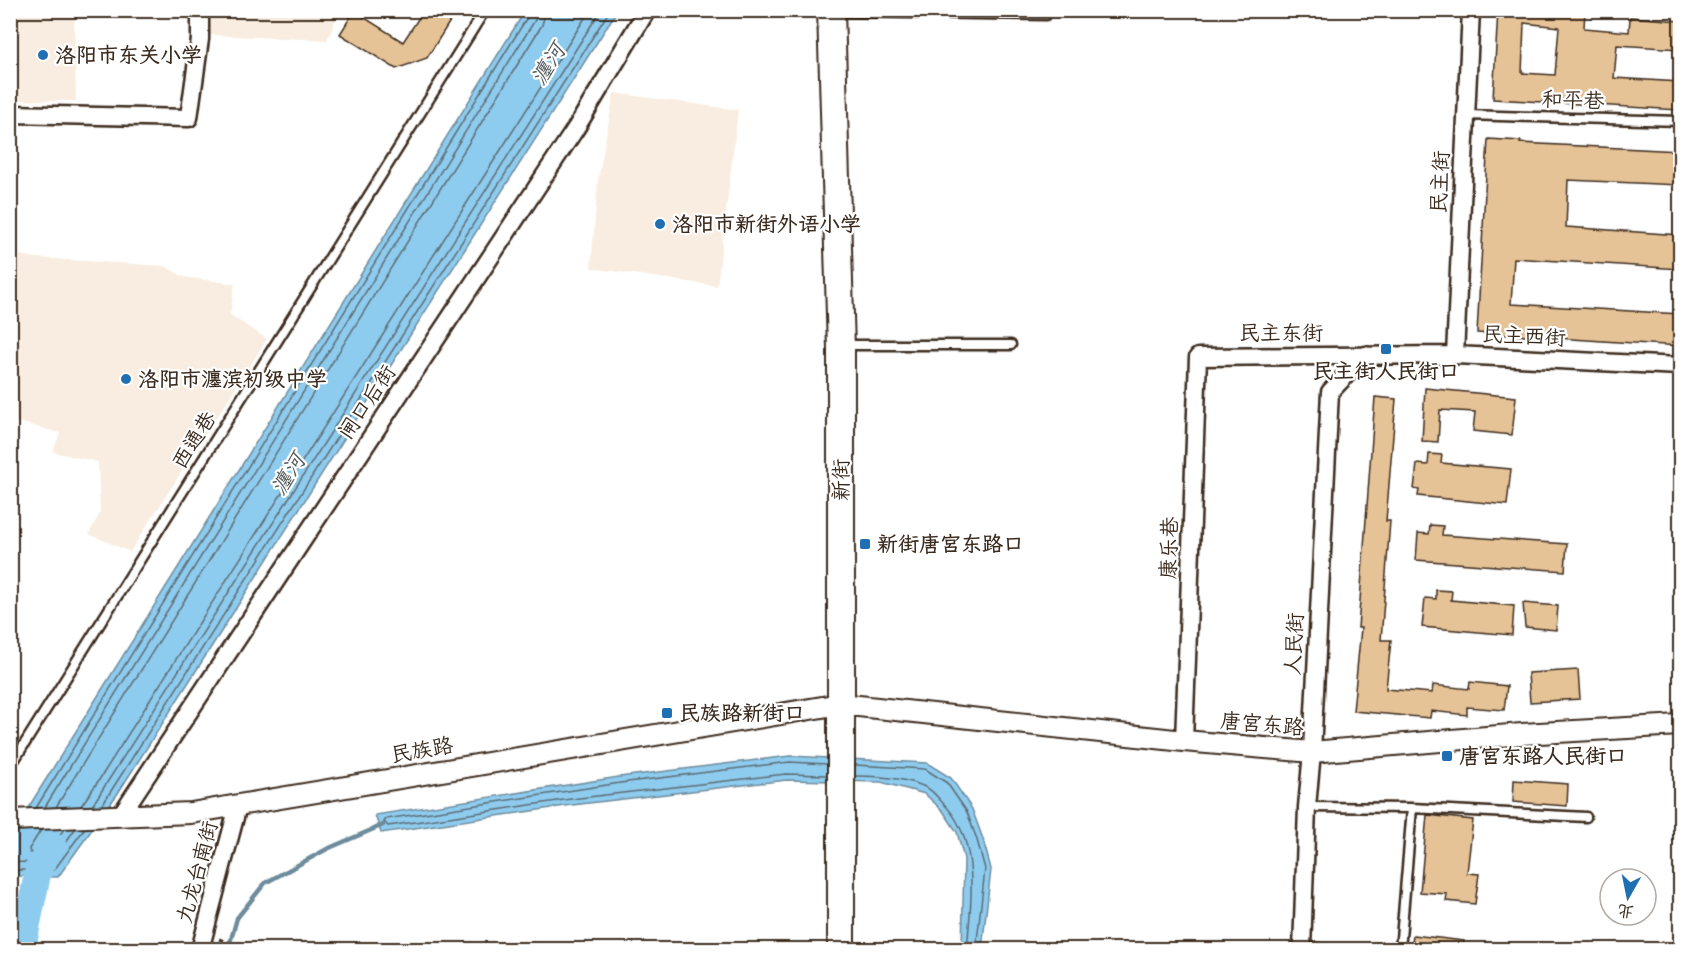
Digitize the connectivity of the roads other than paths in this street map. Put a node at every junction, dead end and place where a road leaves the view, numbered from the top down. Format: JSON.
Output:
{"nodes":[{"id":1,"x":200,"y":10,"type":"edge"},
{"id":2,"x":485,"y":10,"type":"edge"},
{"id":3,"x":647,"y":10,"type":"edge"},
{"id":4,"x":1471,"y":10,"type":"edge"},
{"id":5,"x":841,"y":11,"type":"edge"},
{"id":6,"x":1046,"y":15,"type":"dead end"},
{"id":7,"x":10,"y":114,"type":"edge"},
{"id":8,"x":1466,"y":115,"type":"junction"},
{"id":9,"x":1680,"y":121,"type":"edge"},
{"id":10,"x":854,"y":345,"type":"junction"},
{"id":11,"x":1011,"y":345,"type":"dead end"},
{"id":12,"x":1365,"y":355,"type":"junction"},
{"id":13,"x":1455,"y":355,"type":"junction"},
{"id":14,"x":1198,"y":357,"type":"joint"},
{"id":15,"x":1680,"y":366,"type":"edge"},
{"id":16,"x":847,"y":704,"type":"junction"},
{"id":17,"x":1680,"y":725,"type":"edge"},
{"id":18,"x":1184,"y":741,"type":"junction"},
{"id":19,"x":1312,"y":752,"type":"junction"},
{"id":20,"x":10,"y":767,"type":"edge"},
{"id":21,"x":848,"y":802,"type":"junction"},
{"id":22,"x":238,"y":806,"type":"junction"},
{"id":23,"x":1307,"y":807,"type":"junction"},
{"id":24,"x":1412,"y":808,"type":"junction"},
{"id":25,"x":120,"y":816,"type":"junction"},
{"id":26,"x":1586,"y":817,"type":"dead end"},
{"id":27,"x":10,"y":820,"type":"edge"},
{"id":28,"x":202,"y":942,"type":"edge"},
{"id":29,"x":1302,"y":948,"type":"edge"},
{"id":30,"x":840,"y":950,"type":"edge"},
{"id":31,"x":855,"y":950,"type":"edge"},
{"id":32,"x":1326,"y":950,"type":"edge"},
{"id":33,"x":1400,"y":950,"type":"edge"}],
"edges":[{"from":1,"to":7,"type":"street"},
{"from":2,"to":20,"type":"lane","name":"西通巷"},
{"from":3,"to":25,"type":"street","name":"闸口后街"},
{"from":4,"to":8,"type":"street","name":"民主街"},
{"from":5,"to":6,"type":"lane"},
{"from":5,"to":10,"type":"main road","name":"新街"},
{"from":5,"to":16,"type":"main road","name":"新街"},
{"from":8,"to":9,"type":"lane","name":"和平巷"},
{"from":8,"to":13,"type":"street","name":"民主街"},
{"from":10,"to":11,"type":"lane"},
{"from":10,"to":16,"type":"main road","name":"新街"},
{"from":12,"to":13,"type":"street","name":"民主西街"},
{"from":12,"to":14,"type":"street","name":"民主东街"},
{"from":12,"to":19,"type":"street","name":"人民街"},
{"from":13,"to":15,"type":"street","name":"民主西街"},
{"from":14,"to":18,"type":"street","name":"康乐巷"},
{"from":16,"to":18,"type":"street","name":"唐宫东路"},
{"from":16,"to":21,"type":"main road","name":"新街"},
{"from":16,"to":22,"type":"street","name":"民族路"},
{"from":17,"to":19,"type":"street","name":"唐宫东路"},
{"from":18,"to":19,"type":"street","name":"唐宫东路"},
{"from":19,"to":23,"type":"street","name":"人民街"},
{"from":21,"to":30,"type":"main road","name":"新街"},
{"from":21,"to":31,"type":"main road","name":"新街"},
{"from":22,"to":25,"type":"street","name":"民族路"},
{"from":22,"to":28,"type":"street","name":"九龙台南街"},
{"from":23,"to":24,"type":"lane"},
{"from":23,"to":29,"type":"street","name":"人民街"},
{"from":24,"to":26,"type":"lane"},
{"from":24,"to":33,"type":"lane"},
{"from":25,"to":27,"type":"street","name":"民族路"},
{"from":29,"to":32,"type":"lane"}]}
